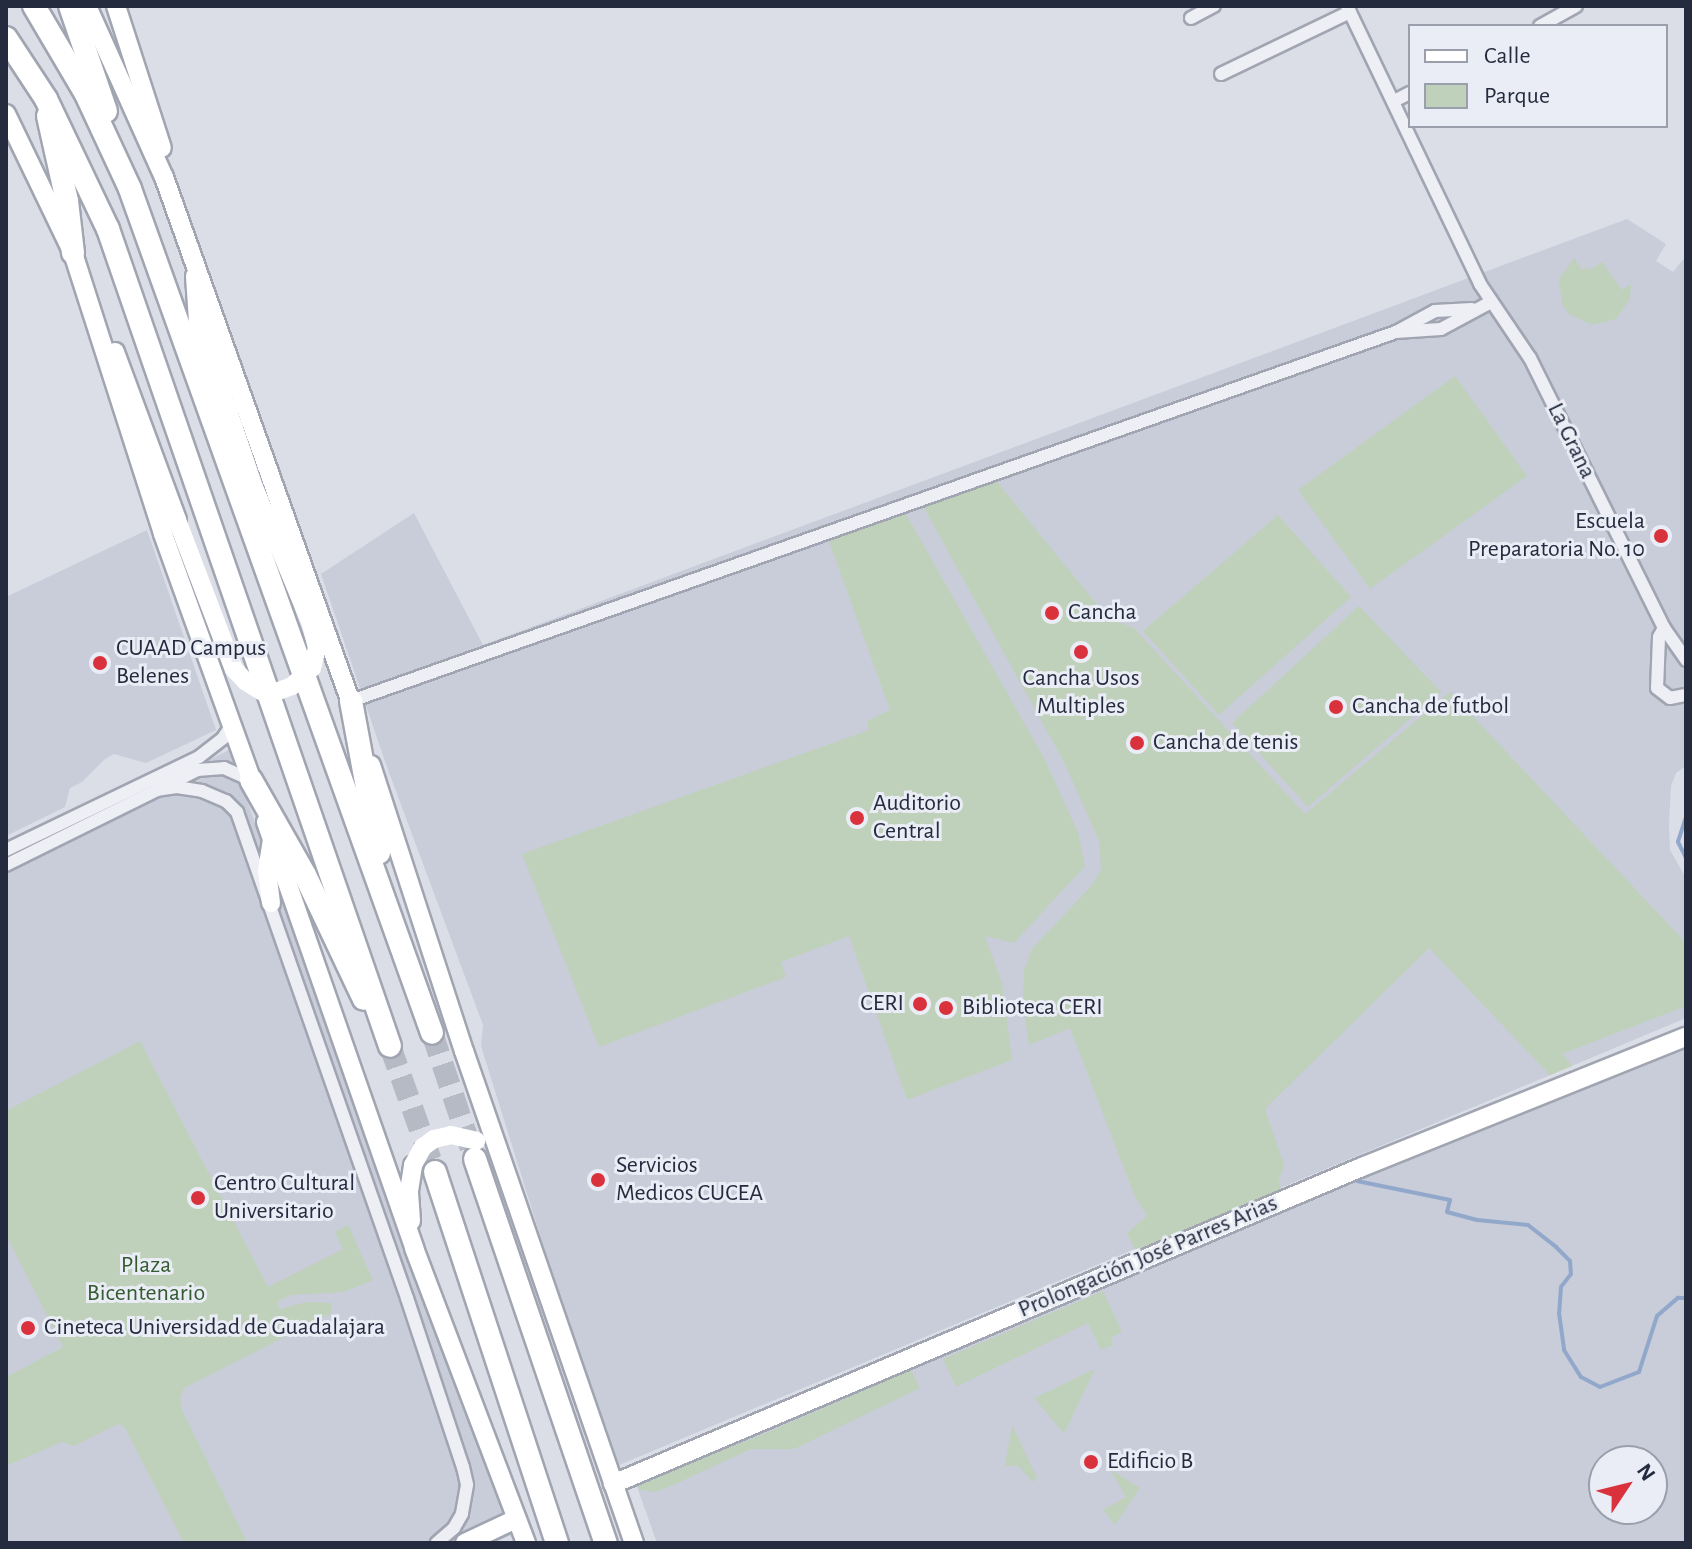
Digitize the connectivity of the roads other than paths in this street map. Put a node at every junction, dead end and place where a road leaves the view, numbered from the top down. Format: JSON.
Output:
{"nodes":[{"id":1,"x":34,"y":6,"type":"edge"},
{"id":2,"x":70,"y":6,"type":"edge"},
{"id":3,"x":87,"y":6,"type":"edge"},
{"id":4,"x":116,"y":6,"type":"edge"},
{"id":5,"x":1214,"y":6,"type":"edge"},
{"id":6,"x":1576,"y":6,"type":"edge"},
{"id":7,"x":1348,"y":9,"type":"edge"},
{"id":8,"x":1191,"y":18,"type":"dead end"},
{"id":9,"x":1544,"y":24,"type":"edge"},
{"id":10,"x":6,"y":38,"type":"edge"},
{"id":11,"x":1221,"y":74,"type":"dead end"},
{"id":12,"x":1408,"y":94,"type":"edge"},
{"id":13,"x":46,"y":99,"type":"junction"},
{"id":14,"x":1394,"y":101,"type":"junction"},
{"id":15,"x":6,"y":114,"type":"edge"},
{"id":16,"x":164,"y":177,"type":"junction"},
{"id":17,"x":130,"y":189,"type":"junction"},
{"id":18,"x":73,"y":253,"type":"junction"},
{"id":19,"x":195,"y":266,"type":"junction"},
{"id":20,"x":1491,"y":302,"type":"junction"},
{"id":21,"x":91,"y":309,"type":"junction"},
{"id":22,"x":1472,"y":309,"type":"junction"},
{"id":23,"x":1396,"y":332,"type":"junction"},
{"id":24,"x":1664,"y":628,"type":"junction"},
{"id":25,"x":1686,"y":660,"type":"edge"},
{"id":26,"x":1686,"y":695,"type":"edge"},
{"id":27,"x":351,"y":701,"type":"junction"},
{"id":28,"x":231,"y":726,"type":"junction"},
{"id":29,"x":186,"y":769,"type":"junction"},
{"id":30,"x":251,"y":780,"type":"junction"},
{"id":31,"x":156,"y":790,"type":"junction"},
{"id":32,"x":273,"y":838,"type":"junction"},
{"id":33,"x":6,"y":850,"type":"edge"},
{"id":34,"x":6,"y":865,"type":"edge"},
{"id":35,"x":271,"y":903,"type":"junction"},
{"id":36,"x":1686,"y":1037,"type":"edge"},
{"id":37,"x":476,"y":1150,"type":"junction"},
{"id":38,"x":435,"y":1172,"type":"tunnel mouth"},
{"id":39,"x":505,"y":1173,"type":"junction"},
{"id":40,"x":414,"y":1248,"type":"junction"},
{"id":41,"x":525,"y":1308,"type":"junction"},
{"id":42,"x":613,"y":1484,"type":"junction"},
{"id":43,"x":516,"y":1519,"type":"junction"},
{"id":44,"x":437,"y":1543,"type":"edge"},
{"id":45,"x":465,"y":1543,"type":"edge"},
{"id":46,"x":526,"y":1543,"type":"edge"},
{"id":47,"x":557,"y":1543,"type":"edge"},
{"id":48,"x":606,"y":1543,"type":"edge"},
{"id":49,"x":619,"y":1543,"type":"edge"},
{"id":50,"x":634,"y":1543,"type":"edge"}],
"edges":[{"from":1,"to":17,"type":"highway"},
{"from":2,"to":17,"type":"highway"},
{"from":3,"to":16,"type":"main road"},
{"from":4,"to":16,"type":"main road"},
{"from":5,"to":8,"type":"street"},
{"from":6,"to":9,"type":"street"},
{"from":7,"to":11,"type":"street"},
{"from":7,"to":14,"type":"street","name":"La Grana"},
{"from":10,"to":13,"type":"highway"},
{"from":12,"to":14,"type":"street"},
{"from":13,"to":18,"type":"highway"},
{"from":13,"to":30,"type":"highway"},
{"from":14,"to":20,"type":"street","name":"La Grana"},
{"from":15,"to":18,"type":"main road"},
{"from":16,"to":19,"type":"main road"},
{"from":17,"to":27,"type":"highway"},
{"from":18,"to":21,"type":"main road"},
{"from":19,"to":21,"type":"main road","bridge":true},
{"from":19,"to":27,"type":"main road"},
{"from":20,"to":22,"type":"street"},
{"from":20,"to":24,"type":"street","name":"La Grana"},
{"from":21,"to":28,"type":"main road"},
{"from":22,"to":23,"type":"street"},
{"from":22,"to":23,"type":"street"},
{"from":23,"to":27,"type":"street"},
{"from":24,"to":25,"type":"street","name":"La Grana"},
{"from":24,"to":26,"type":"street"},
{"from":27,"to":39,"type":"main road"},
{"from":28,"to":29,"type":"street"},
{"from":28,"to":30,"type":"main road"},
{"from":29,"to":30,"type":"street"},
{"from":29,"to":31,"type":"street"},
{"from":29,"to":33,"type":"street"},
{"from":30,"to":32,"type":"main road"},
{"from":31,"to":34,"type":"street"},
{"from":31,"to":35,"type":"street"},
{"from":32,"to":35,"type":"main road"},
{"from":32,"to":40,"type":"main road"},
{"from":35,"to":44,"type":"street"},
{"from":36,"to":42,"type":"main road","name":"Prolongación José Parres Arias"},
{"from":37,"to":39,"type":"main road"},
{"from":37,"to":40,"type":"main road","bridge":true},
{"from":37,"to":41,"type":"highway"},
{"from":38,"to":47,"type":"highway"},
{"from":39,"to":42,"type":"main road"},
{"from":40,"to":43,"type":"main road"},
{"from":41,"to":48,"type":"highway"},
{"from":41,"to":49,"type":"highway"},
{"from":42,"to":50,"type":"main road"},
{"from":43,"to":45,"type":"main road"},
{"from":43,"to":46,"type":"main road"}]}
